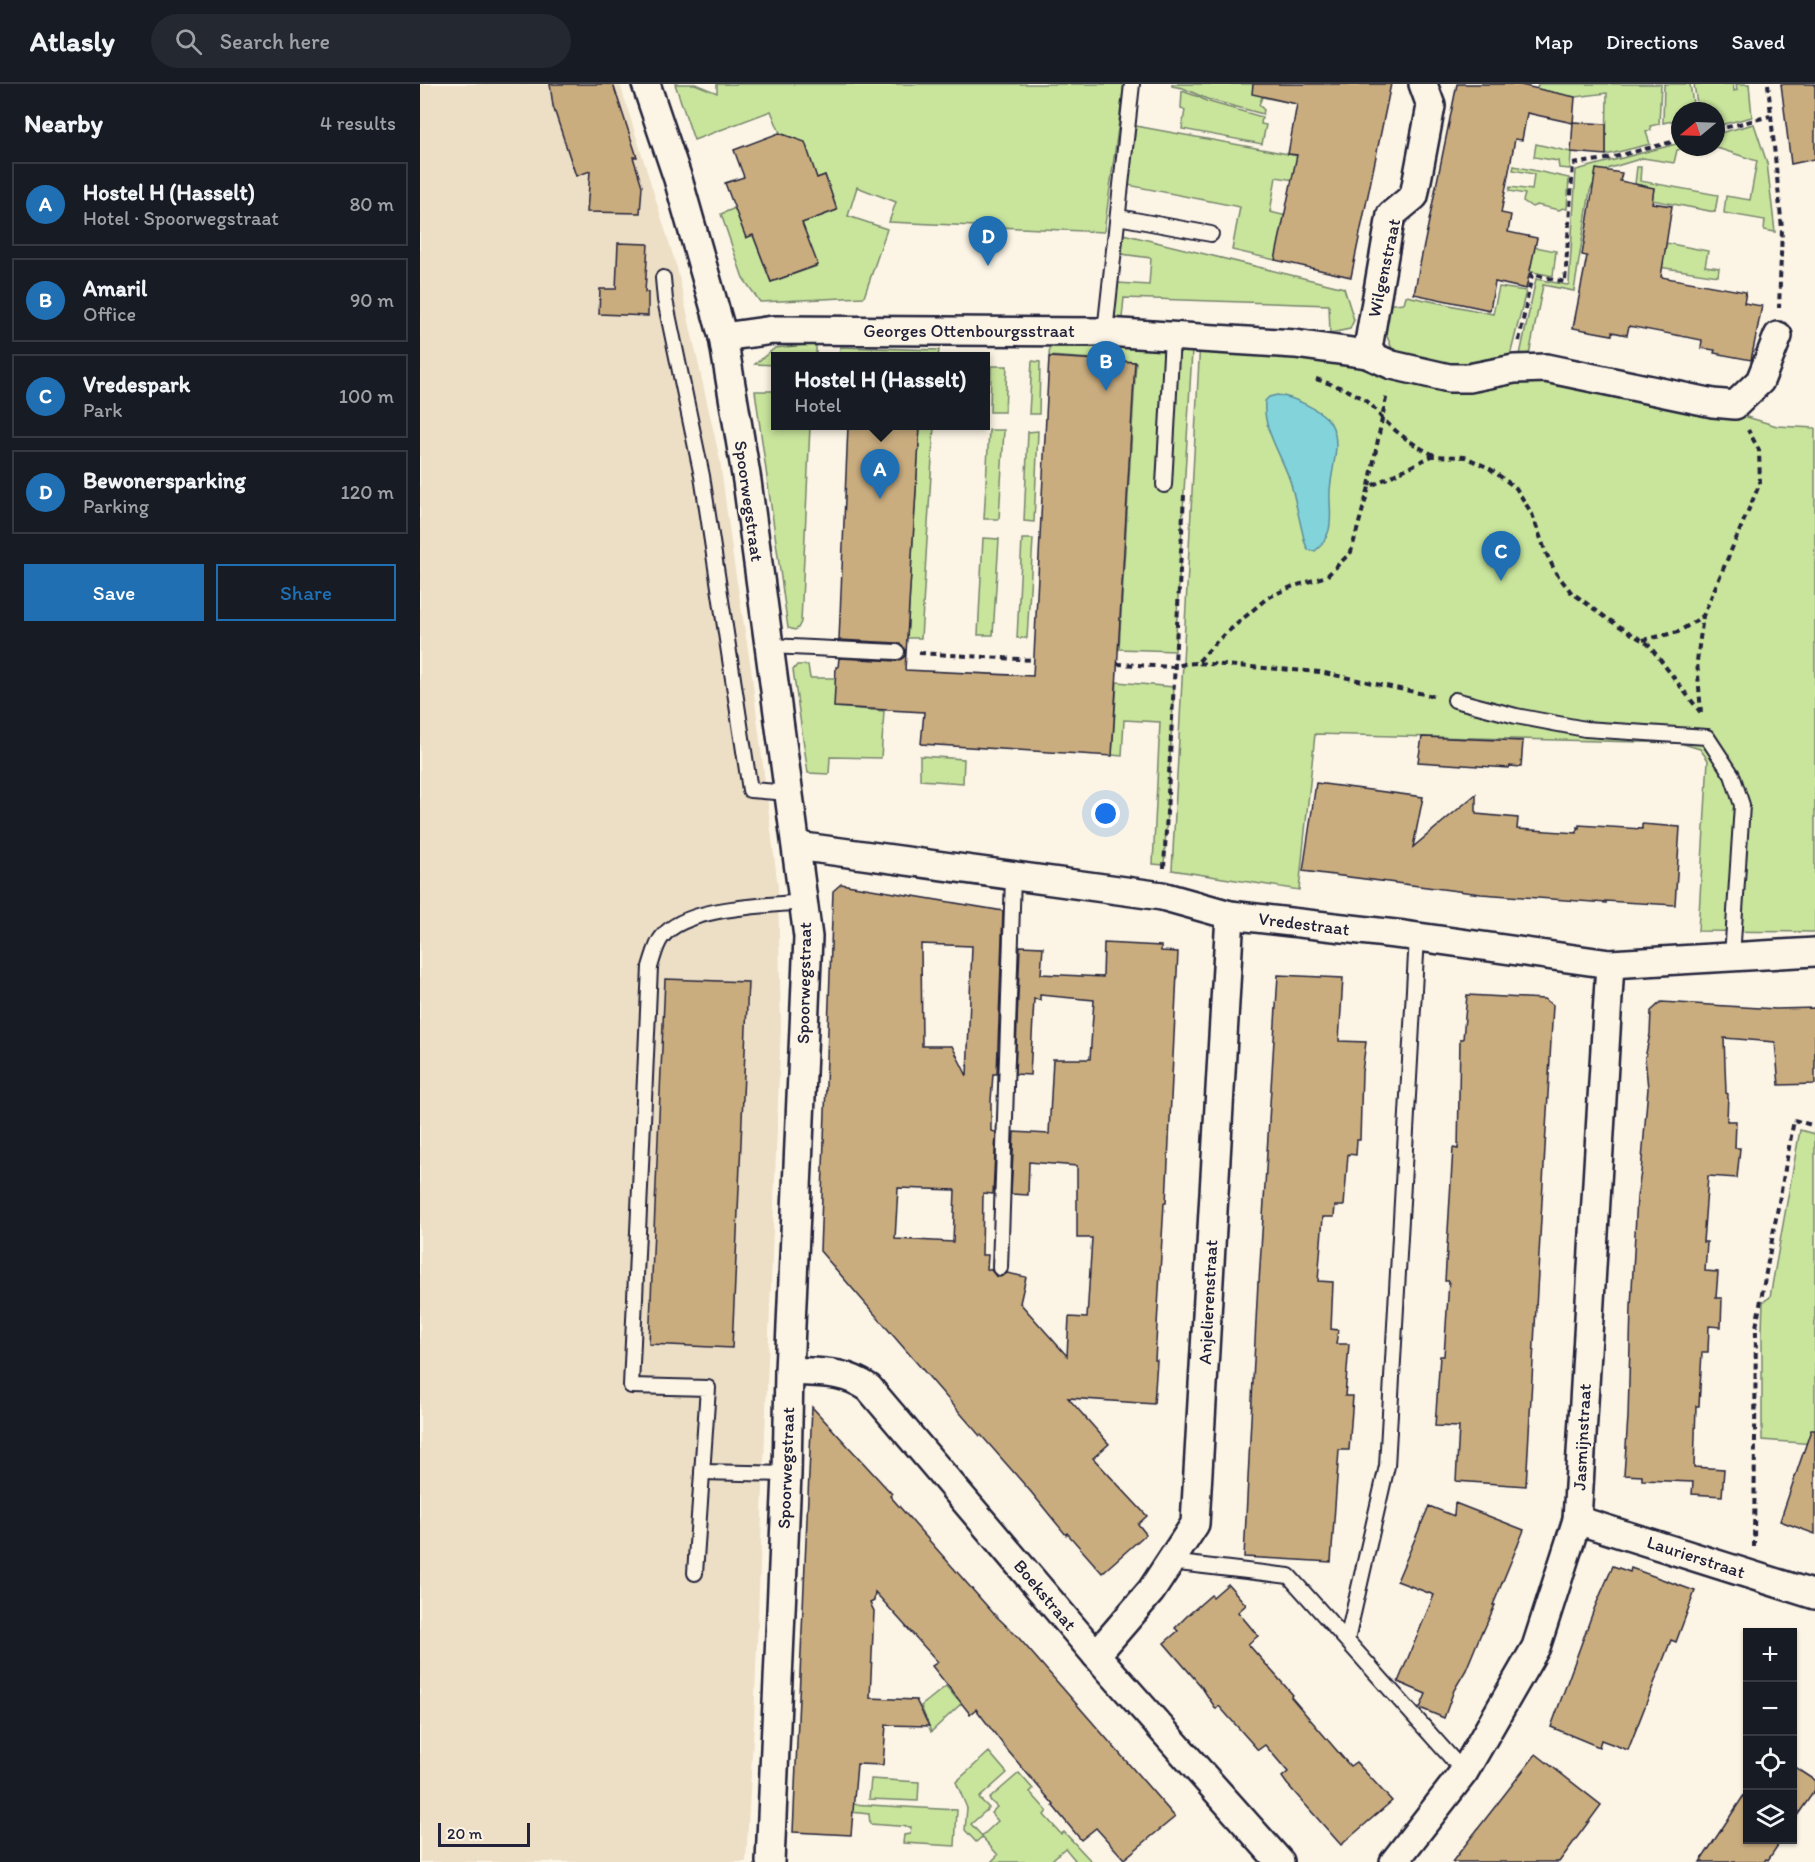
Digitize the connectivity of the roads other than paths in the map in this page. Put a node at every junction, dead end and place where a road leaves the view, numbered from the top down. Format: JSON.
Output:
{"nodes":[{"id":1,"x":646,"y":84,"type":"edge"},
{"id":2,"x":1132,"y":84,"type":"edge"},
{"id":3,"x":1424,"y":84,"type":"edge"},
{"id":4,"x":1118,"y":217,"type":"junction"},
{"id":5,"x":1211,"y":234,"type":"dead end"},
{"id":6,"x":663,"y":278,"type":"dead end"},
{"id":7,"x":1105,"y":332,"type":"junction"},
{"id":8,"x":1778,"y":336,"type":"road end"},
{"id":9,"x":723,"y":337,"type":"junction"},
{"id":10,"x":1172,"y":337,"type":"junction"},
{"id":11,"x":1367,"y":354,"type":"junction"},
{"id":12,"x":1164,"y":485,"type":"dead end"},
{"id":13,"x":770,"y":646,"type":"junction"},
{"id":14,"x":897,"y":652,"type":"road end"},
{"id":15,"x":1455,"y":700,"type":"road end"},
{"id":16,"x":790,"y":793,"type":"junction"},
{"id":17,"x":797,"y":846,"type":"junction"},
{"id":18,"x":1013,"y":877,"type":"junction"},
{"id":19,"x":804,"y":902,"type":"junction"},
{"id":20,"x":1230,"y":915,"type":"junction"},
{"id":21,"x":1417,"y":937,"type":"junction"},
{"id":22,"x":1815,"y":952,"type":"edge"},
{"id":23,"x":1732,"y":957,"type":"junction"},
{"id":24,"x":1610,"y":964,"type":"junction"},
{"id":25,"x":1000,"y":1268,"type":"dead end"},
{"id":26,"x":789,"y":1371,"type":"junction"},
{"id":27,"x":702,"y":1472,"type":"junction"},
{"id":28,"x":787,"y":1474,"type":"junction"},
{"id":29,"x":1577,"y":1520,"type":"junction"},
{"id":30,"x":1170,"y":1562,"type":"junction"},
{"id":31,"x":695,"y":1573,"type":"dead end"},
{"id":32,"x":1815,"y":1595,"type":"edge"},
{"id":33,"x":1347,"y":1640,"type":"junction"},
{"id":34,"x":1096,"y":1655,"type":"junction"},
{"id":35,"x":1464,"y":1772,"type":"junction"},
{"id":36,"x":770,"y":1862,"type":"edge"},
{"id":37,"x":1280,"y":1862,"type":"edge"},
{"id":38,"x":1394,"y":1862,"type":"edge"}],
"edges":[{"from":1,"to":9,"type":"street","name":"Spoorwegstraat"},
{"from":2,"to":4,"type":"lane"},
{"from":3,"to":11,"type":"street","name":"Wilgenstraat"},
{"from":4,"to":5,"type":"lane"},
{"from":4,"to":7,"type":"lane"},
{"from":6,"to":16,"type":"lane"},
{"from":7,"to":9,"type":"street","name":"Georges Ottenbourgsstraat"},
{"from":7,"to":10,"type":"street","name":"Georges Ottenbourgsstraat"},
{"from":8,"to":11,"type":"street","name":"Georges Ottenbourgsstraat"},
{"from":9,"to":13,"type":"street","name":"Spoorwegstraat"},
{"from":10,"to":11,"type":"street","name":"Georges Ottenbourgsstraat"},
{"from":10,"to":12,"type":"lane"},
{"from":13,"to":14,"type":"lane"},
{"from":13,"to":16,"type":"street","name":"Spoorwegstraat"},
{"from":15,"to":23,"type":"lane"},
{"from":16,"to":17,"type":"street","name":"Spoorwegstraat"},
{"from":17,"to":18,"type":"street","name":"Vredestraat"},
{"from":17,"to":19,"type":"street","name":"Spoorwegstraat"},
{"from":18,"to":20,"type":"street","name":"Vredestraat"},
{"from":18,"to":25,"type":"lane"},
{"from":19,"to":26,"type":"street","name":"Spoorwegstraat"},
{"from":19,"to":27,"type":"lane"},
{"from":20,"to":21,"type":"street","name":"Vredestraat"},
{"from":20,"to":30,"type":"street","name":"Anjelierenstraat"},
{"from":21,"to":24,"type":"street","name":"Vredestraat"},
{"from":21,"to":33,"type":"lane"},
{"from":22,"to":23,"type":"street","name":"Vredestraat"},
{"from":23,"to":24,"type":"street","name":"Vredestraat"},
{"from":24,"to":29,"type":"street","name":"Jasmijnstraat"},
{"from":26,"to":28,"type":"street","name":"Spoorwegstraat"},
{"from":26,"to":34,"type":"street","name":"Boekstraat"},
{"from":27,"to":28,"type":"lane"},
{"from":27,"to":31,"type":"lane"},
{"from":28,"to":36,"type":"street","name":"Spoorwegstraat"},
{"from":29,"to":32,"type":"street","name":"Laurierstraat"},
{"from":29,"to":35,"type":"street","name":"Jasmijnstraat"},
{"from":30,"to":33,"type":"lane"},
{"from":30,"to":34,"type":"street","name":"Anjelierenstraat"},
{"from":33,"to":35,"type":"lane"},
{"from":34,"to":37,"type":"street","name":"Boekstraat"},
{"from":35,"to":38,"type":"street","name":"Jasmijnstraat"}]}
